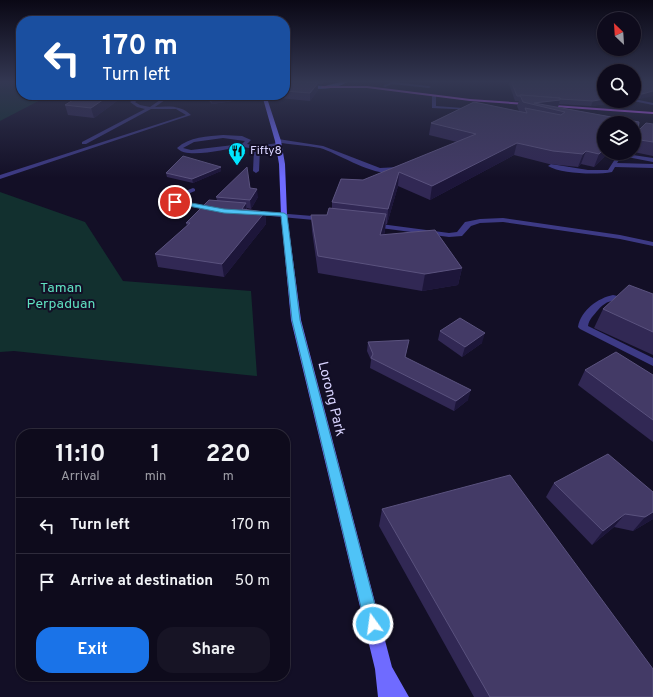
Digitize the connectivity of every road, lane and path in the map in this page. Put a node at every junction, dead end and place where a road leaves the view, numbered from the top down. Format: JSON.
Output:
{"nodes":[{"id":1,"x":140,"y":114,"type":"edge"},
{"id":2,"x":186,"y":114,"type":"edge"},
{"id":3,"x":268,"y":114,"type":"edge"},
{"id":4,"x":84,"y":143,"type":"dead end"},
{"id":5,"x":278,"y":143,"type":"junction"},
{"id":6,"x":244,"y":145,"type":"junction"},
{"id":7,"x":257,"y":148,"type":"junction"},
{"id":8,"x":641,"y":158,"type":"edge"},
{"id":9,"x":616,"y":160,"type":"edge"},
{"id":10,"x":653,"y":160,"type":"edge"},
{"id":11,"x":614,"y":165,"type":"junction"},
{"id":12,"x":551,"y":166,"type":"edge"},
{"id":13,"x":653,"y":166,"type":"edge"},
{"id":14,"x":404,"y":167,"type":"edge"},
{"id":15,"x":256,"y":171,"type":"dead end"},
{"id":16,"x":0,"y":177,"type":"edge"},
{"id":17,"x":193,"y":190,"type":"dead end"},
{"id":18,"x":224,"y":211,"type":"edge"},
{"id":19,"x":246,"y":213,"type":"edge"},
{"id":20,"x":284,"y":215,"type":"junction"},
{"id":21,"x":336,"y":220,"type":"edge"},
{"id":22,"x":365,"y":223,"type":"edge"},
{"id":23,"x":653,"y":244,"type":"edge"},
{"id":24,"x":653,"y":311,"type":"edge"},
{"id":25,"x":653,"y":362,"type":"edge"},
{"id":26,"x":384,"y":669,"type":"junction"},
{"id":27,"x":387,"y":697,"type":"edge"},
{"id":28,"x":400,"y":697,"type":"edge"}],
"edges":[{"from":1,"to":4,"type":"street"},
{"from":2,"to":16,"type":"street"},
{"from":3,"to":5,"type":"street","name":"Lorong Park"},
{"from":5,"to":7,"type":"street"},
{"from":5,"to":14,"type":"street"},
{"from":5,"to":20,"type":"street","name":"Lorong Park"},
{"from":6,"to":6,"type":"street"},
{"from":6,"to":7,"type":"street"},
{"from":7,"to":15,"type":"street"},
{"from":8,"to":10,"type":"street"},
{"from":9,"to":11,"type":"street"},
{"from":11,"to":12,"type":"street"},
{"from":11,"to":13,"type":"street"},
{"from":17,"to":18,"type":"street"},
{"from":19,"to":20,"type":"street"},
{"from":20,"to":21,"type":"street"},
{"from":20,"to":26,"type":"street","name":"Lorong Park"},
{"from":22,"to":23,"type":"street"},
{"from":24,"to":25,"type":"street"},
{"from":26,"to":27,"type":"street","name":"Lorong Park"},
{"from":26,"to":28,"type":"street"}]}
